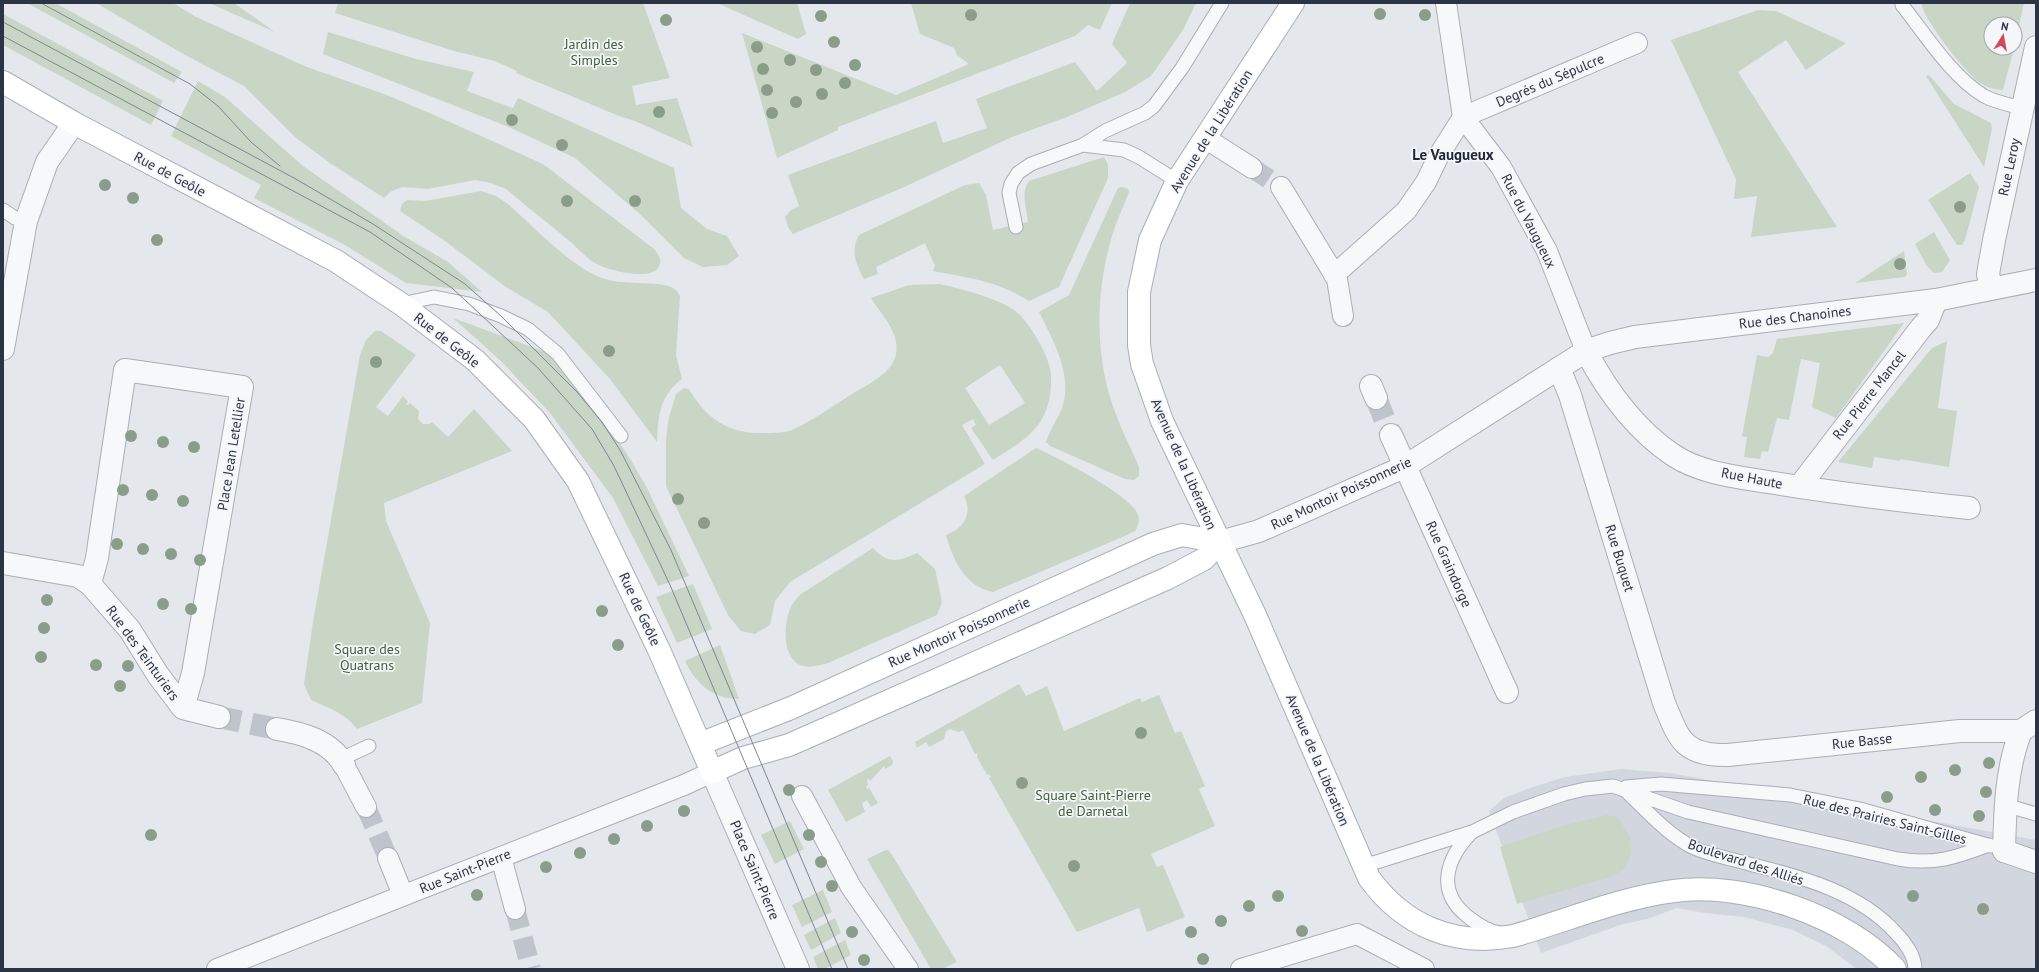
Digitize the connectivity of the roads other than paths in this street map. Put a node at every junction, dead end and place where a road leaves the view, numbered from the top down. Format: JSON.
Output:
{"nodes":[{"id":1,"x":1222,"y":3,"type":"edge"},
{"id":2,"x":1293,"y":3,"type":"edge"},
{"id":3,"x":1446,"y":3,"type":"edge"},
{"id":4,"x":1902,"y":5,"type":"dead end"},
{"id":5,"x":1637,"y":43,"type":"dead end"},
{"id":6,"x":2036,"y":47,"type":"edge"},
{"id":7,"x":3,"y":82,"type":"edge"},
{"id":8,"x":2022,"y":108,"type":"junction"},
{"id":9,"x":1463,"y":117,"type":"junction"},
{"id":10,"x":74,"y":123,"type":"junction"},
{"id":11,"x":1205,"y":138,"type":"junction"},
{"id":12,"x":1083,"y":145,"type":"junction"},
{"id":13,"x":1252,"y":168,"type":"tunnel mouth"},
{"id":14,"x":1177,"y":181,"type":"junction"},
{"id":15,"x":1281,"y":186,"type":"tunnel mouth"},
{"id":16,"x":3,"y":210,"type":"edge"},
{"id":17,"x":26,"y":221,"type":"junction"},
{"id":18,"x":1016,"y":227,"type":"dead end"},
{"id":19,"x":1334,"y":275,"type":"junction"},
{"id":20,"x":2036,"y":280,"type":"edge"},
{"id":21,"x":1991,"y":287,"type":"junction"},
{"id":22,"x":1936,"y":300,"type":"junction"},
{"id":23,"x":401,"y":304,"type":"junction"},
{"id":24,"x":7,"y":308,"type":"edge"},
{"id":25,"x":1342,"y":316,"type":"dead end"},
{"id":26,"x":3,"y":350,"type":"edge"},
{"id":27,"x":1586,"y":352,"type":"junction"},
{"id":28,"x":1559,"y":368,"type":"junction"},
{"id":29,"x":1391,"y":435,"type":"tunnel mouth"},
{"id":30,"x":621,"y":436,"type":"dead end"},
{"id":31,"x":1404,"y":467,"type":"junction"},
{"id":32,"x":1799,"y":487,"type":"junction"},
{"id":33,"x":1969,"y":508,"type":"dead end"},
{"id":34,"x":1220,"y":542,"type":"junction"},
{"id":35,"x":3,"y":563,"type":"edge"},
{"id":36,"x":90,"y":584,"type":"junction"},
{"id":37,"x":1507,"y":692,"type":"dead end"},
{"id":38,"x":183,"y":708,"type":"junction"},
{"id":39,"x":219,"y":717,"type":"tunnel mouth"},
{"id":40,"x":2029,"y":726,"type":"edge"},
{"id":41,"x":277,"y":729,"type":"tunnel mouth"},
{"id":42,"x":700,"y":744,"type":"junction"},
{"id":43,"x":369,"y":746,"type":"dead end"},
{"id":44,"x":1686,"y":746,"type":"joint"},
{"id":45,"x":343,"y":762,"type":"junction"},
{"id":46,"x":712,"y":772,"type":"junction"},
{"id":47,"x":1622,"y":788,"type":"junction"},
{"id":48,"x":802,"y":796,"type":"dead end"},
{"id":49,"x":2005,"y":805,"type":"junction"},
{"id":50,"x":366,"y":807,"type":"tunnel mouth"},
{"id":51,"x":2036,"y":814,"type":"edge"},
{"id":52,"x":1472,"y":832,"type":"junction"},
{"id":53,"x":1996,"y":848,"type":"junction"},
{"id":54,"x":501,"y":857,"type":"junction"},
{"id":55,"x":388,"y":858,"type":"tunnel mouth"},
{"id":56,"x":2036,"y":862,"type":"edge"},
{"id":57,"x":1364,"y":866,"type":"junction"},
{"id":58,"x":403,"y":896,"type":"junction"},
{"id":59,"x":515,"y":909,"type":"tunnel mouth"},
{"id":60,"x":1513,"y":936,"type":"junction"},
{"id":61,"x":254,"y":962,"type":"edge"},
{"id":62,"x":217,"y":969,"type":"edge"},
{"id":63,"x":798,"y":969,"type":"edge"},
{"id":64,"x":908,"y":969,"type":"edge"},
{"id":65,"x":1241,"y":969,"type":"edge"},
{"id":66,"x":1424,"y":969,"type":"edge"},
{"id":67,"x":1895,"y":969,"type":"edge"},
{"id":68,"x":1915,"y":969,"type":"edge"}],
"edges":[{"from":1,"to":12,"type":"lane"},
{"from":2,"to":11,"type":"main road","name":"Avenue de la Libération"},
{"from":3,"to":9,"type":"street","name":"Rue du Vaugueux"},
{"from":4,"to":8,"type":"lane"},
{"from":5,"to":9,"type":"street","name":"Degrés du Sépulcre"},
{"from":6,"to":8,"type":"street","name":"Rue Leroy"},
{"from":7,"to":10,"type":"main road","name":"Rue de Geôle"},
{"from":8,"to":21,"type":"street","name":"Rue Leroy"},
{"from":9,"to":19,"type":"street"},
{"from":9,"to":27,"type":"street","name":"Rue du Vaugueux"},
{"from":10,"to":17,"type":"street"},
{"from":10,"to":23,"type":"main road","name":"Rue de Geôle"},
{"from":11,"to":13,"type":"street"},
{"from":11,"to":14,"type":"main road","name":"Avenue de la Libération"},
{"from":12,"to":14,"type":"lane"},
{"from":12,"to":18,"type":"lane"},
{"from":14,"to":34,"type":"main road","name":"Avenue de la Libération"},
{"from":15,"to":19,"type":"street"},
{"from":16,"to":17,"type":"lane"},
{"from":17,"to":24,"type":"street"},
{"from":19,"to":25,"type":"street"},
{"from":20,"to":21,"type":"street","name":"Rue des Chanoines"},
{"from":21,"to":22,"type":"street","name":"Rue des Chanoines"},
{"from":22,"to":27,"type":"street","name":"Rue des Chanoines"},
{"from":22,"to":32,"type":"street","name":"Rue Pierre Mancel"},
{"from":23,"to":30,"type":"lane"},
{"from":23,"to":42,"type":"main road","name":"Rue de Geôle"},
{"from":24,"to":26,"type":"street"},
{"from":27,"to":28,"type":"street","name":"Rue des Chanoines"},
{"from":27,"to":32,"type":"street","name":"Rue Haute"},
{"from":28,"to":31,"type":"street","name":"Rue Montoir Poissonnerie"},
{"from":28,"to":44,"type":"street","name":"Rue Buquet"},
{"from":29,"to":31,"type":"street","name":"Rue Graindorge"},
{"from":31,"to":34,"type":"street","name":"Rue Montoir Poissonnerie"},
{"from":31,"to":37,"type":"street","name":"Rue Graindorge"},
{"from":32,"to":33,"type":"street","name":"Rue Haute"},
{"from":34,"to":42,"type":"main road","name":"Rue Montoir Poissonnerie"},
{"from":34,"to":46,"type":"main road"},
{"from":34,"to":57,"type":"main road","name":"Avenue de la Libération"},
{"from":35,"to":36,"type":"street","name":"Rue des Teinturiers"},
{"from":36,"to":38,"type":"street","name":"Rue des Teinturiers"},
{"from":36,"to":38,"type":"street","name":"Place Jean Letellier"},
{"from":38,"to":39,"type":"street","name":"Rue des Teinturiers"},
{"from":40,"to":44,"type":"street","name":"Rue Basse"},
{"from":40,"to":49,"type":"street"},
{"from":41,"to":45,"type":"street"},
{"from":42,"to":46,"type":"main road","name":"Rue de Geôle"},
{"from":43,"to":45,"type":"lane"},
{"from":45,"to":50,"type":"street"},
{"from":46,"to":54,"type":"street","name":"Rue Saint-Pierre"},
{"from":46,"to":63,"type":"street","name":"Place Saint-Pierre"},
{"from":47,"to":52,"type":"lane","name":"Boulevard des Alliés"},
{"from":47,"to":53,"type":"lane","name":"Rue des Prairies Saint-Gilles"},
{"from":47,"to":53,"type":"lane"},
{"from":47,"to":68,"type":"lane","name":"Boulevard des Alliés"},
{"from":48,"to":64,"type":"street"},
{"from":49,"to":51,"type":"lane"},
{"from":49,"to":53,"type":"street"},
{"from":52,"to":57,"type":"lane","name":"Boulevard des Alliés"},
{"from":52,"to":60,"type":"lane","name":"Boulevard des Alliés"},
{"from":53,"to":56,"type":"street","name":"Rue des Prairies Saint-Gilles"},
{"from":54,"to":58,"type":"street","name":"Rue Saint-Pierre"},
{"from":54,"to":59,"type":"street"},
{"from":55,"to":58,"type":"street"},
{"from":57,"to":60,"type":"main road","name":"Boulevard des Alliés"},
{"from":58,"to":61,"type":"street","name":"Rue Saint-Pierre"},
{"from":60,"to":67,"type":"main road","name":"Boulevard des Alliés"},
{"from":61,"to":62,"type":"street","name":"Rue Saint-Pierre"},
{"from":65,"to":66,"type":"street"}]}
